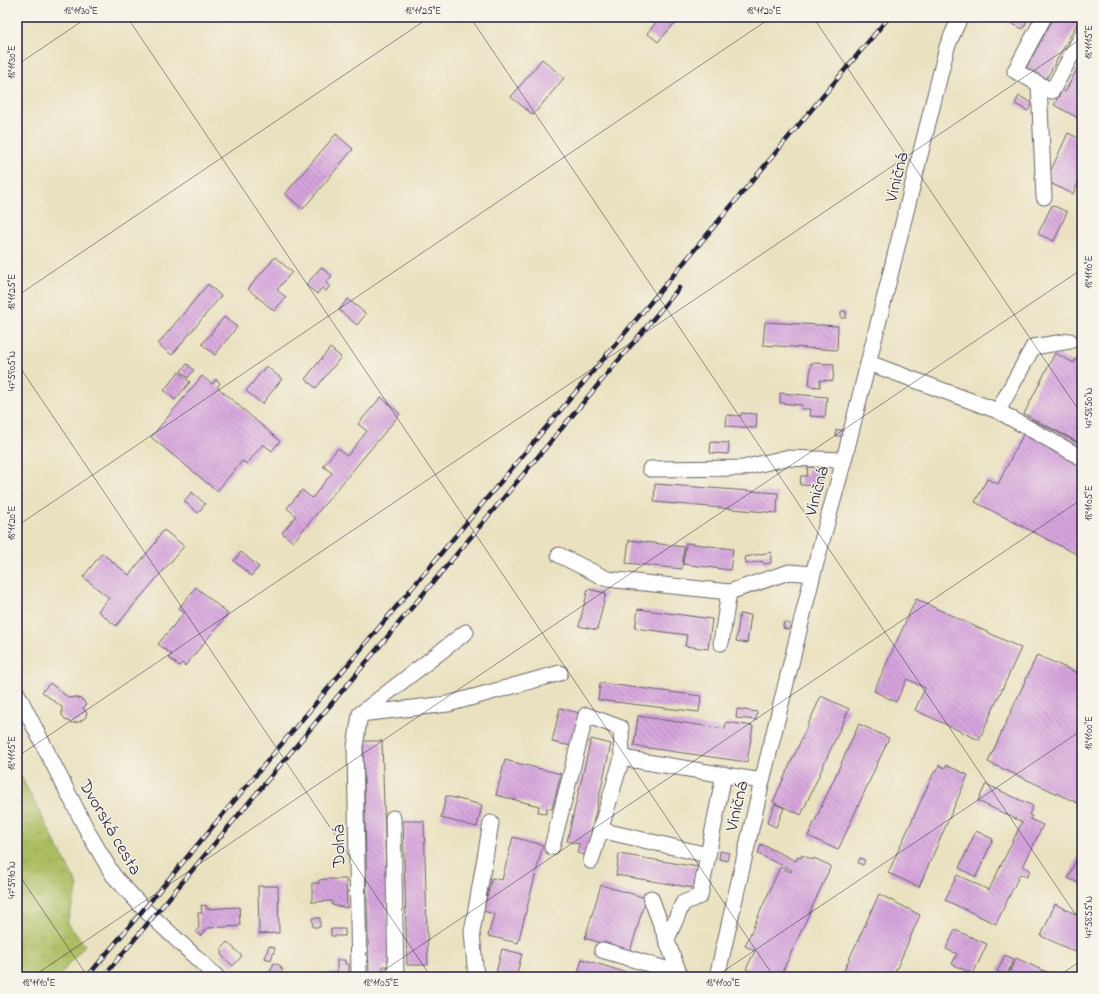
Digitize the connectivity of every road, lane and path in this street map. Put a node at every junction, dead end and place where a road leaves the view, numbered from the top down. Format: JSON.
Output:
{"nodes":[{"id":1,"x":960,"y":17,"type":"edge"},
{"id":2,"x":1044,"y":17,"type":"edge"},
{"id":3,"x":1082,"y":36,"type":"edge"},
{"id":4,"x":1040,"y":84,"type":"junction"},
{"id":5,"x":1044,"y":197,"type":"dead end"},
{"id":6,"x":1070,"y":341,"type":"dead end"},
{"id":7,"x":869,"y":363,"type":"junction"},
{"id":8,"x":998,"y":411,"type":"junction"},
{"id":9,"x":1082,"y":458,"type":"edge"},
{"id":10,"x":844,"y":460,"type":"junction"},
{"id":11,"x":650,"y":469,"type":"dead end"},
{"id":12,"x":559,"y":555,"type":"dead end"},
{"id":13,"x":813,"y":574,"type":"junction"},
{"id":14,"x":729,"y":592,"type":"junction"},
{"id":15,"x":466,"y":632,"type":"dead end"},
{"id":16,"x":721,"y":643,"type":"dead end"},
{"id":17,"x":560,"y":673,"type":"dead end"},
{"id":18,"x":17,"y":693,"type":"edge"},
{"id":19,"x":360,"y":714,"type":"junction"},
{"id":20,"x":622,"y":758,"type":"junction"},
{"id":21,"x":724,"y":774,"type":"junction"},
{"id":22,"x":762,"y":780,"type":"junction"},
{"id":23,"x":392,"y":818,"type":"dead end"},
{"id":24,"x":491,"y":823,"type":"dead end"},
{"id":25,"x":600,"y":830,"type":"junction"},
{"id":26,"x":552,"y":847,"type":"dead end"},
{"id":27,"x":708,"y":855,"type":"junction"},
{"id":28,"x":591,"y":861,"type":"dead end"},
{"id":29,"x":651,"y":898,"type":"dead end"},
{"id":30,"x":667,"y":939,"type":"junction"},
{"id":31,"x":602,"y":950,"type":"dead end"},
{"id":32,"x":682,"y":976,"type":"edge"},
{"id":33,"x":218,"y":977,"type":"edge"},
{"id":34,"x":359,"y":977,"type":"edge"},
{"id":35,"x":396,"y":977,"type":"edge"},
{"id":36,"x":476,"y":977,"type":"edge"},
{"id":37,"x":717,"y":977,"type":"edge"}],
"edges":[{"from":1,"to":7,"type":"street","name":"Viničná"},
{"from":2,"to":4,"type":"street"},
{"from":3,"to":4,"type":"street"},
{"from":4,"to":5,"type":"street"},
{"from":6,"to":8,"type":"street"},
{"from":7,"to":8,"type":"street"},
{"from":7,"to":10,"type":"street","name":"Viničná"},
{"from":8,"to":9,"type":"street"},
{"from":10,"to":11,"type":"street"},
{"from":10,"to":13,"type":"street","name":"Viničná"},
{"from":12,"to":14,"type":"street"},
{"from":13,"to":14,"type":"street"},
{"from":13,"to":22,"type":"street","name":"Viničná"},
{"from":14,"to":16,"type":"street"},
{"from":15,"to":19,"type":"street"},
{"from":17,"to":19,"type":"street"},
{"from":18,"to":33,"type":"street","name":"Dvorská cesta"},
{"from":19,"to":34,"type":"street","name":"Dolná"},
{"from":20,"to":21,"type":"street"},
{"from":20,"to":25,"type":"street"},
{"from":20,"to":26,"type":"street"},
{"from":21,"to":22,"type":"street"},
{"from":21,"to":27,"type":"street"},
{"from":22,"to":37,"type":"street","name":"Viničná"},
{"from":23,"to":35,"type":"street"},
{"from":24,"to":36,"type":"street"},
{"from":25,"to":27,"type":"street"},
{"from":25,"to":28,"type":"street"},
{"from":27,"to":30,"type":"street"},
{"from":29,"to":30,"type":"street"},
{"from":30,"to":32,"type":"street"},
{"from":31,"to":32,"type":"street"}]}
